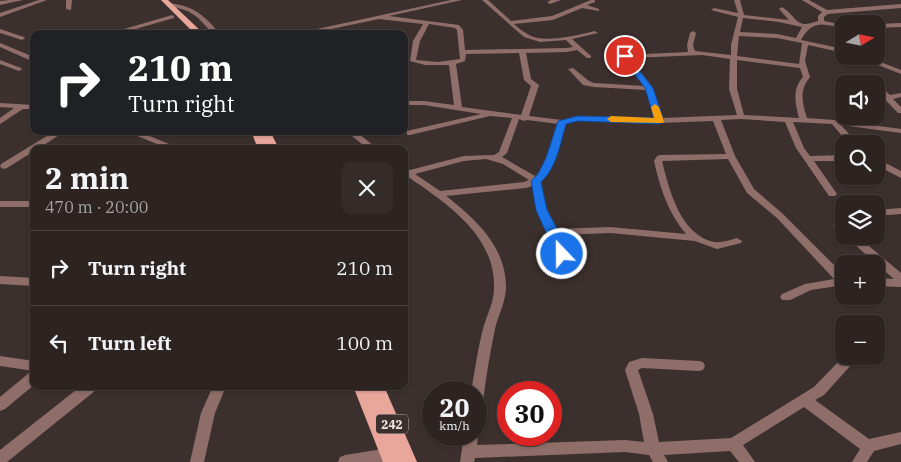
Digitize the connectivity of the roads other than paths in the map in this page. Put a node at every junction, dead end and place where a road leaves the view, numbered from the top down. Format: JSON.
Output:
{"nodes":[{"id":1,"x":20,"y":0,"type":"edge"},
{"id":2,"x":44,"y":0,"type":"edge"},
{"id":3,"x":69,"y":0,"type":"edge"},
{"id":4,"x":154,"y":0,"type":"edge"},
{"id":5,"x":459,"y":0,"type":"edge"},
{"id":6,"x":485,"y":0,"type":"edge"},
{"id":7,"x":558,"y":0,"type":"edge"},
{"id":8,"x":737,"y":0,"type":"edge"},
{"id":9,"x":805,"y":0,"type":"edge"},
{"id":10,"x":593,"y":1,"type":"edge"},
{"id":11,"x":550,"y":2,"type":"dead end"},
{"id":12,"x":0,"y":3,"type":"edge"},
{"id":13,"x":166,"y":3,"type":"edge"},
{"id":14,"x":583,"y":6,"type":"junction"},
{"id":15,"x":901,"y":6,"type":"edge"},
{"id":16,"x":69,"y":9,"type":"dead end"},
{"id":17,"x":782,"y":9,"type":"dead end"},
{"id":18,"x":597,"y":10,"type":"dead end"},
{"id":19,"x":714,"y":10,"type":"dead end"},
{"id":20,"x":826,"y":12,"type":"junction"},
{"id":21,"x":0,"y":15,"type":"edge"},
{"id":22,"x":741,"y":16,"type":"junction"},
{"id":23,"x":172,"y":17,"type":"junction"},
{"id":24,"x":380,"y":17,"type":"junction"},
{"id":25,"x":821,"y":22,"type":"junction"},
{"id":26,"x":427,"y":23,"type":"junction"},
{"id":27,"x":510,"y":24,"type":"junction"},
{"id":28,"x":901,"y":25,"type":"edge"},
{"id":29,"x":802,"y":26,"type":"junction"},
{"id":30,"x":835,"y":26,"type":"edge"},
{"id":31,"x":885,"y":26,"type":"edge"},
{"id":32,"x":125,"y":30,"type":"edge"},
{"id":33,"x":185,"y":30,"type":"edge"},
{"id":34,"x":196,"y":30,"type":"edge"},
{"id":35,"x":213,"y":30,"type":"edge"},
{"id":36,"x":317,"y":30,"type":"edge"},
{"id":37,"x":0,"y":31,"type":"edge"},
{"id":38,"x":595,"y":33,"type":"dead end"},
{"id":39,"x":693,"y":33,"type":"dead end"},
{"id":40,"x":738,"y":34,"type":"junction"},
{"id":41,"x":567,"y":38,"type":"junction"},
{"id":42,"x":802,"y":41,"type":"junction"},
{"id":43,"x":0,"y":45,"type":"edge"},
{"id":44,"x":578,"y":48,"type":"junction"},
{"id":45,"x":835,"y":49,"type":"edge"},
{"id":46,"x":522,"y":51,"type":"junction"},
{"id":47,"x":464,"y":52,"type":"junction"},
{"id":48,"x":15,"y":53,"type":"junction"},
{"id":49,"x":692,"y":53,"type":"junction"},
{"id":50,"x":732,"y":56,"type":"junction"},
{"id":51,"x":589,"y":57,"type":"dead end"},
{"id":52,"x":0,"y":58,"type":"edge"},
{"id":53,"x":30,"y":58,"type":"edge"},
{"id":54,"x":0,"y":62,"type":"edge"},
{"id":55,"x":452,"y":62,"type":"junction"},
{"id":56,"x":882,"y":65,"type":"edge"},
{"id":57,"x":802,"y":66,"type":"junction"},
{"id":58,"x":19,"y":69,"type":"dead end"},
{"id":59,"x":571,"y":69,"type":"dead end"},
{"id":60,"x":901,"y":72,"type":"edge"},
{"id":61,"x":649,"y":88,"type":"junction"},
{"id":62,"x":885,"y":95,"type":"edge"},
{"id":63,"x":901,"y":96,"type":"edge"},
{"id":64,"x":888,"y":98,"type":"junction"},
{"id":65,"x":408,"y":103,"type":"edge"},
{"id":66,"x":0,"y":105,"type":"edge"},
{"id":67,"x":22,"y":106,"type":"junction"},
{"id":68,"x":30,"y":107,"type":"edge"},
{"id":69,"x":458,"y":108,"type":"junction"},
{"id":70,"x":901,"y":111,"type":"edge"},
{"id":71,"x":494,"y":114,"type":"junction"},
{"id":72,"x":520,"y":118,"type":"junction"},
{"id":73,"x":716,"y":118,"type":"junction"},
{"id":74,"x":741,"y":118,"type":"junction"},
{"id":75,"x":788,"y":120,"type":"junction"},
{"id":76,"x":659,"y":121,"type":"junction"},
{"id":77,"x":804,"y":121,"type":"junction"},
{"id":78,"x":0,"y":122,"type":"edge"},
{"id":79,"x":562,"y":122,"type":"junction"},
{"id":80,"x":834,"y":122,"type":"junction"},
{"id":81,"x":901,"y":131,"type":"edge"},
{"id":82,"x":410,"y":133,"type":"dead end"},
{"id":83,"x":54,"y":135,"type":"edge"},
{"id":84,"x":141,"y":135,"type":"edge"},
{"id":85,"x":355,"y":135,"type":"edge"},
{"id":86,"x":846,"y":135,"type":"edge"},
{"id":87,"x":165,"y":144,"type":"dead end"},
{"id":88,"x":38,"y":145,"type":"edge"},
{"id":89,"x":369,"y":145,"type":"edge"},
{"id":90,"x":30,"y":150,"type":"edge"},
{"id":91,"x":731,"y":156,"type":"junction"},
{"id":92,"x":496,"y":158,"type":"junction"},
{"id":93,"x":835,"y":158,"type":"edge"},
{"id":94,"x":808,"y":159,"type":"junction"},
{"id":95,"x":4,"y":166,"type":"dead end"},
{"id":96,"x":885,"y":166,"type":"edge"},
{"id":97,"x":408,"y":171,"type":"edge"},
{"id":98,"x":408,"y":172,"type":"edge"},
{"id":99,"x":901,"y":175,"type":"edge"},
{"id":100,"x":536,"y":181,"type":"junction"},
{"id":101,"x":439,"y":194,"type":"junction"},
{"id":102,"x":832,"y":194,"type":"dead end"},
{"id":103,"x":0,"y":204,"type":"edge"},
{"id":104,"x":30,"y":204,"type":"edge"},
{"id":105,"x":901,"y":212,"type":"edge"},
{"id":106,"x":885,"y":213,"type":"edge"},
{"id":107,"x":553,"y":232,"type":"junction"},
{"id":108,"x":696,"y":238,"type":"junction"},
{"id":109,"x":737,"y":241,"type":"dead end"},
{"id":110,"x":861,"y":245,"type":"edge"},
{"id":111,"x":562,"y":254,"type":"dead end"},
{"id":112,"x":835,"y":272,"type":"edge"},
{"id":113,"x":901,"y":278,"type":"edge"},
{"id":114,"x":0,"y":280,"type":"edge"},
{"id":115,"x":30,"y":282,"type":"edge"},
{"id":116,"x":885,"y":282,"type":"edge"},
{"id":117,"x":835,"y":283,"type":"edge"},
{"id":118,"x":901,"y":283,"type":"edge"},
{"id":119,"x":786,"y":298,"type":"dead end"},
{"id":120,"x":0,"y":360,"type":"edge"},
{"id":121,"x":30,"y":365,"type":"edge"},
{"id":122,"x":843,"y":365,"type":"edge"},
{"id":123,"x":699,"y":366,"type":"dead end"},
{"id":124,"x":30,"y":380,"type":"edge"},
{"id":125,"x":480,"y":381,"type":"edge"},
{"id":126,"x":86,"y":390,"type":"edge"},
{"id":127,"x":218,"y":390,"type":"edge"},
{"id":128,"x":363,"y":390,"type":"edge"},
{"id":129,"x":378,"y":390,"type":"edge"},
{"id":130,"x":804,"y":400,"type":"junction"},
{"id":131,"x":0,"y":405,"type":"edge"},
{"id":132,"x":901,"y":438,"type":"edge"},
{"id":133,"x":732,"y":444,"type":"junction"},
{"id":134,"x":867,"y":446,"type":"junction"},
{"id":135,"x":653,"y":449,"type":"junction"},
{"id":136,"x":468,"y":457,"type":"edge"},
{"id":137,"x":390,"y":458,"type":"edge"},
{"id":138,"x":0,"y":459,"type":"edge"},
{"id":139,"x":197,"y":462,"type":"edge"},
{"id":140,"x":344,"y":462,"type":"edge"},
{"id":141,"x":408,"y":462,"type":"edge"},
{"id":142,"x":661,"y":462,"type":"edge"},
{"id":143,"x":748,"y":462,"type":"edge"},
{"id":144,"x":858,"y":462,"type":"edge"}],
"edges":[{"from":1,"to":12,"type":"street"},
{"from":2,"to":21,"type":"street"},
{"from":3,"to":16,"type":"street"},
{"from":4,"to":23,"type":"main road"},
{"from":5,"to":24,"type":"street"},
{"from":6,"to":27,"type":"street"},
{"from":7,"to":11,"type":"street"},
{"from":8,"to":22,"type":"street"},
{"from":9,"to":20,"type":"street"},
{"from":10,"to":14,"type":"street"},
{"from":13,"to":34,"type":"main road"},
{"from":13,"to":35,"type":"street"},
{"from":14,"to":18,"type":"street"},
{"from":14,"to":27,"type":"street"},
{"from":15,"to":20,"type":"street"},
{"from":17,"to":29,"type":"street"},
{"from":19,"to":22,"type":"street"},
{"from":20,"to":25,"type":"street"},
{"from":22,"to":29,"type":"street"},
{"from":22,"to":40,"type":"street"},
{"from":23,"to":32,"type":"street"},
{"from":23,"to":33,"type":"main road"},
{"from":24,"to":26,"type":"street"},
{"from":24,"to":36,"type":"street"},
{"from":25,"to":29,"type":"street"},
{"from":25,"to":30,"type":"street"},
{"from":26,"to":47,"type":"street"},
{"from":26,"to":55,"type":"street"},
{"from":27,"to":41,"type":"street"},
{"from":28,"to":31,"type":"street"},
{"from":29,"to":42,"type":"street"},
{"from":37,"to":43,"type":"street"},
{"from":38,"to":41,"type":"street"},
{"from":39,"to":49,"type":"street"},
{"from":40,"to":42,"type":"street"},
{"from":40,"to":50,"type":"street"},
{"from":41,"to":44,"type":"street"},
{"from":42,"to":45,"type":"street"},
{"from":42,"to":57,"type":"street"},
{"from":43,"to":48,"type":"street"},
{"from":44,"to":46,"type":"street"},
{"from":44,"to":51,"type":"street"},
{"from":46,"to":47,"type":"street"},
{"from":46,"to":72,"type":"street"},
{"from":47,"to":55,"type":"street"},
{"from":48,"to":52,"type":"street"},
{"from":48,"to":53,"type":"street"},
{"from":49,"to":50,"type":"street"},
{"from":49,"to":61,"type":"street"},
{"from":50,"to":57,"type":"street"},
{"from":50,"to":74,"type":"street"},
{"from":54,"to":58,"type":"street"},
{"from":55,"to":69,"type":"street"},
{"from":56,"to":60,"type":"street"},
{"from":57,"to":77,"type":"street"},
{"from":59,"to":61,"type":"street"},
{"from":61,"to":76,"type":"street"},
{"from":62,"to":64,"type":"street"},
{"from":63,"to":64,"type":"street"},
{"from":64,"to":70,"type":"street"},
{"from":65,"to":69,"type":"street"},
{"from":66,"to":67,"type":"street"},
{"from":67,"to":68,"type":"street"},
{"from":67,"to":78,"type":"street"},
{"from":69,"to":71,"type":"street"},
{"from":71,"to":72,"type":"street"},
{"from":71,"to":82,"type":"street"},
{"from":72,"to":79,"type":"street"},
{"from":72,"to":92,"type":"street"},
{"from":73,"to":74,"type":"street"},
{"from":73,"to":76,"type":"street"},
{"from":73,"to":91,"type":"street"},
{"from":74,"to":75,"type":"street"},
{"from":75,"to":77,"type":"street"},
{"from":75,"to":94,"type":"street"},
{"from":76,"to":79,"type":"street"},
{"from":77,"to":80,"type":"street"},
{"from":79,"to":100,"type":"street"},
{"from":80,"to":81,"type":"street"},
{"from":80,"to":86,"type":"street"},
{"from":83,"to":88,"type":"street"},
{"from":84,"to":87,"type":"street"},
{"from":85,"to":89,"type":"street"},
{"from":90,"to":95,"type":"street"},
{"from":91,"to":108,"type":"street"},
{"from":91,"to":112,"type":"street"},
{"from":92,"to":97,"type":"street"},
{"from":92,"to":100,"type":"street"},
{"from":93,"to":94,"type":"street"},
{"from":94,"to":102,"type":"street"},
{"from":96,"to":99,"type":"street"},
{"from":98,"to":101,"type":"street"},
{"from":100,"to":101,"type":"street"},
{"from":100,"to":107,"type":"street"},
{"from":101,"to":125,"type":"street"},
{"from":103,"to":104,"type":"street"},
{"from":105,"to":106,"type":"street"},
{"from":107,"to":108,"type":"street"},
{"from":107,"to":111,"type":"street"},
{"from":108,"to":109,"type":"street"},
{"from":110,"to":113,"type":"street"},
{"from":114,"to":115,"type":"street"},
{"from":116,"to":118,"type":"street"},
{"from":117,"to":119,"type":"street"},
{"from":120,"to":121,"type":"street"},
{"from":122,"to":130,"type":"street"},
{"from":123,"to":135,"type":"street"},
{"from":124,"to":131,"type":"street"},
{"from":126,"to":138,"type":"street"},
{"from":127,"to":139,"type":"street"},
{"from":128,"to":137,"type":"main road"},
{"from":129,"to":141,"type":"main road","number":"242"},
{"from":130,"to":133,"type":"street"},
{"from":130,"to":134,"type":"street"},
{"from":132,"to":134,"type":"street"},
{"from":133,"to":135,"type":"street"},
{"from":133,"to":143,"type":"street"},
{"from":134,"to":144,"type":"street"},
{"from":135,"to":136,"type":"street"},
{"from":135,"to":142,"type":"street"},
{"from":137,"to":140,"type":"street"}]}
